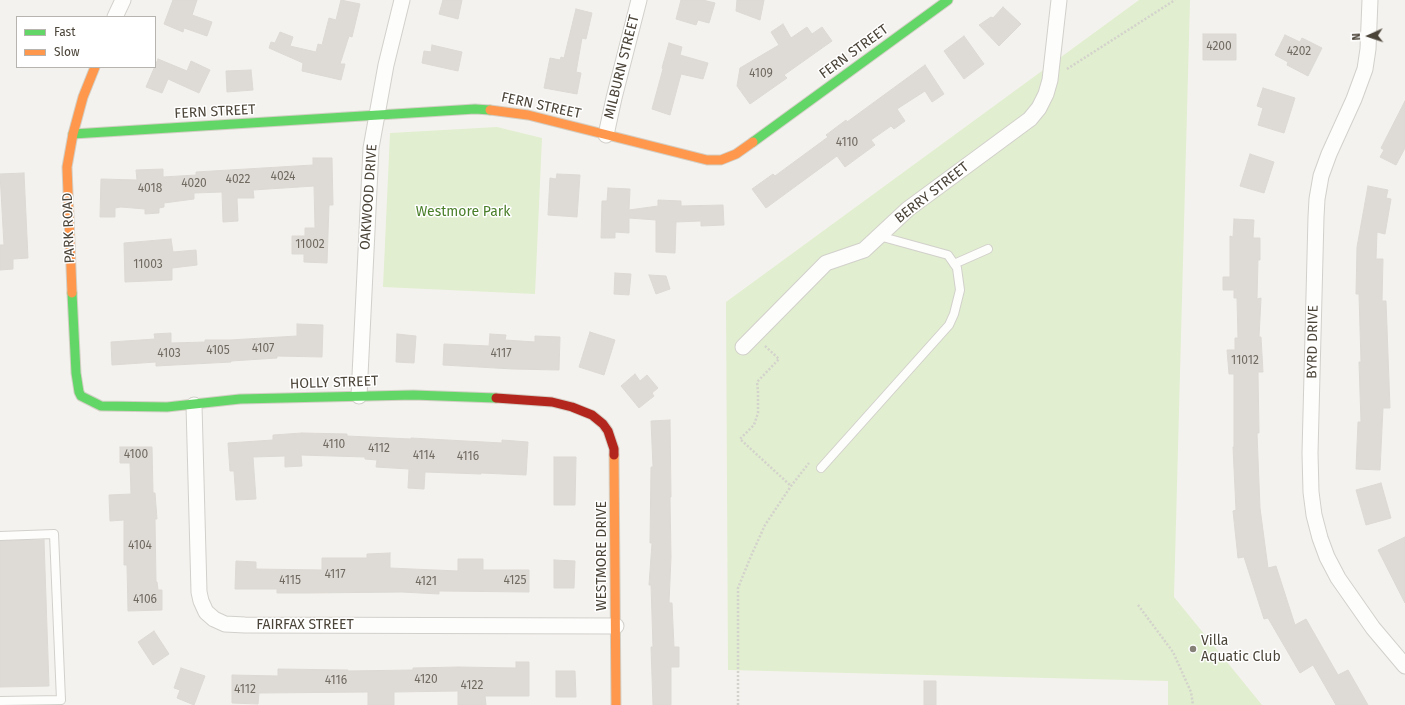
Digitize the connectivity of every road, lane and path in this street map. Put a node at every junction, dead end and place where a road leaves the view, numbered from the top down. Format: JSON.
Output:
{"nodes":[{"id":1,"x":123,"y":0,"type":"edge"},
{"id":2,"x":402,"y":0,"type":"edge"},
{"id":3,"x":639,"y":0,"type":"edge"},
{"id":4,"x":948,"y":0,"type":"edge"},
{"id":5,"x":1059,"y":0,"type":"edge"},
{"id":6,"x":1175,"y":0,"type":"edge"},
{"id":7,"x":1370,"y":0,"type":"edge"},
{"id":8,"x":116,"y":16,"type":"edge"},
{"id":9,"x":95,"y":68,"type":"edge"},
{"id":10,"x":1050,"y":80,"type":"junction"},
{"id":11,"x":376,"y":116,"type":"junction"},
{"id":12,"x":73,"y":134,"type":"junction"},
{"id":13,"x":606,"y":135,"type":"junction"},
{"id":14,"x":879,"y":236,"type":"junction"},
{"id":15,"x":988,"y":249,"type":"dead end"},
{"id":16,"x":954,"y":264,"type":"junction"},
{"id":17,"x":754,"y":335,"type":"junction"},
{"id":18,"x":742,"y":347,"type":"dead end"},
{"id":19,"x":79,"y":392,"type":"joint"},
{"id":20,"x":359,"y":396,"type":"junction"},
{"id":21,"x":194,"y":405,"type":"junction"},
{"id":22,"x":592,"y":415,"type":"joint"},
{"id":23,"x":821,"y":468,"type":"joint"},
{"id":24,"x":791,"y":486,"type":"junction"},
{"id":25,"x":0,"y":536,"type":"edge"},
{"id":26,"x":1138,"y":606,"type":"dead end"},
{"id":27,"x":616,"y":626,"type":"junction"},
{"id":28,"x":1405,"y":666,"type":"edge"},
{"id":29,"x":0,"y":701,"type":"edge"},
{"id":30,"x":616,"y":705,"type":"edge"},
{"id":31,"x":738,"y":705,"type":"edge"},
{"id":32,"x":1193,"y":705,"type":"edge"}],
"edges":[{"from":1,"to":8,"type":"street"},
{"from":2,"to":11,"type":"street","name":"OAKWOOD DRIVE"},
{"from":3,"to":13,"type":"street","name":"MILBURN STREET"},
{"from":4,"to":13,"type":"street","name":"FERN STREET"},
{"from":5,"to":10,"type":"street","name":"BERRY STREET"},
{"from":6,"to":10,"type":"path"},
{"from":7,"to":28,"type":"street","name":"BYRD DRIVE"},
{"from":9,"to":12,"type":"street","name":"PARK ROAD"},
{"from":10,"to":14,"type":"street","name":"BERRY STREET"},
{"from":11,"to":12,"type":"street","name":"FERN STREET"},
{"from":11,"to":13,"type":"street","name":"FERN STREET"},
{"from":11,"to":20,"type":"street","name":"OAKWOOD DRIVE"},
{"from":12,"to":19,"type":"street","name":"PARK ROAD"},
{"from":14,"to":16,"type":"lane"},
{"from":14,"to":17,"type":"street","name":"BERRY STREET"},
{"from":15,"to":16,"type":"lane"},
{"from":16,"to":23,"type":"lane"},
{"from":17,"to":18,"type":"street","name":"BERRY STREET"},
{"from":17,"to":24,"type":"path"},
{"from":19,"to":21,"type":"street","name":"HOLLY STREET"},
{"from":20,"to":21,"type":"street","name":"HOLLY STREET"},
{"from":20,"to":22,"type":"street","name":"HOLLY STREET"},
{"from":21,"to":27,"type":"street","name":"FAIRFAX STREET"},
{"from":22,"to":27,"type":"street","name":"WESTMORE DRIVE"},
{"from":23,"to":24,"type":"path"},
{"from":24,"to":31,"type":"path"},
{"from":25,"to":29,"type":"lane"},
{"from":26,"to":32,"type":"path"},
{"from":27,"to":30,"type":"street","name":"WESTMORE DRIVE"}]}
